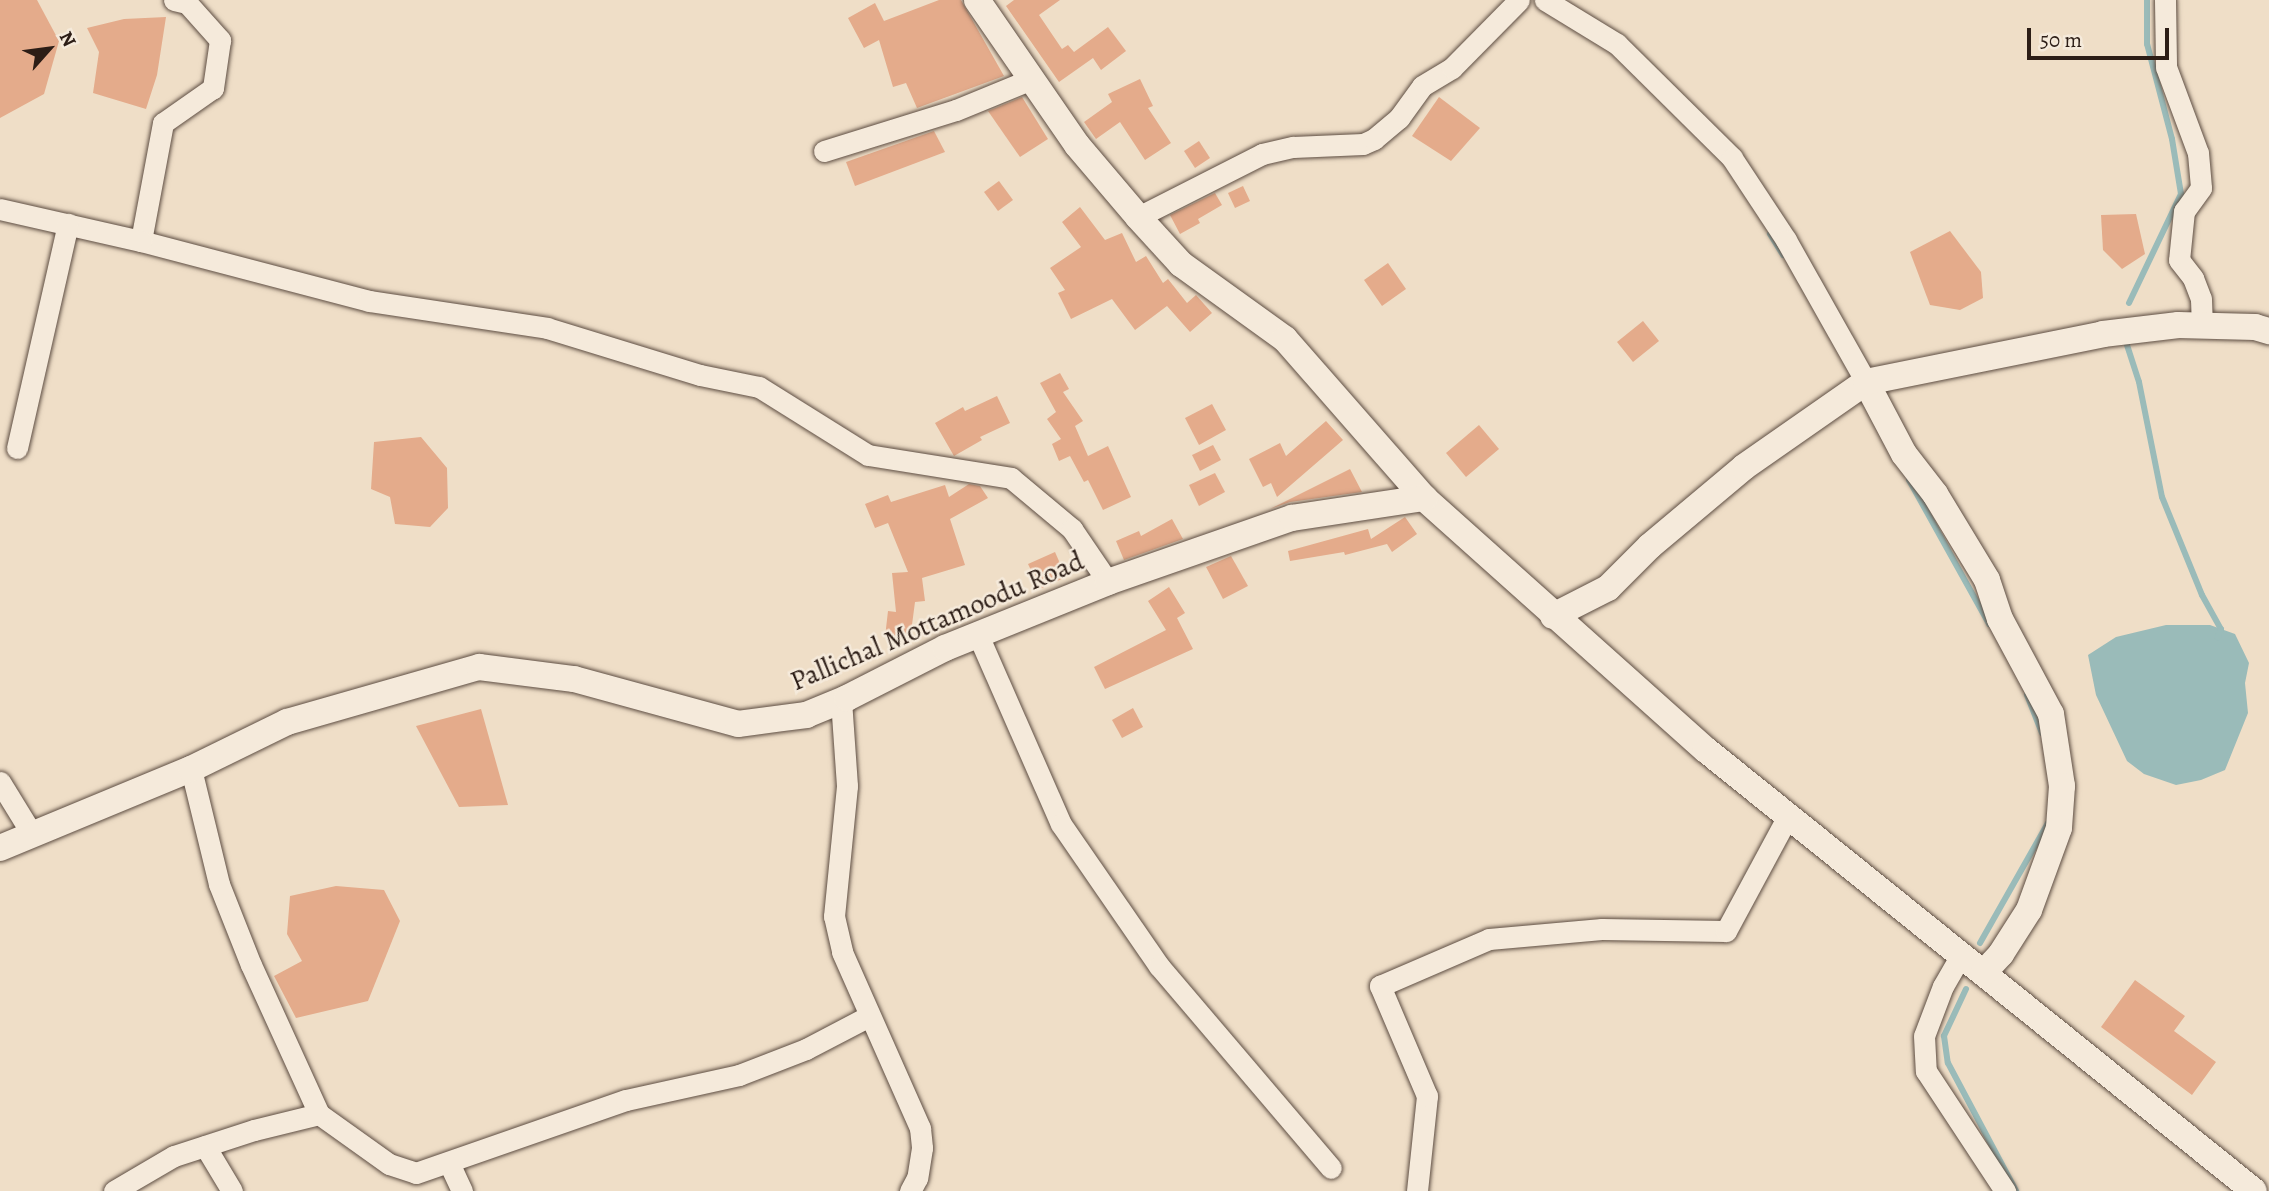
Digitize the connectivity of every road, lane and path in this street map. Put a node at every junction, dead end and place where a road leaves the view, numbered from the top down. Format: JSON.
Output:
{"nodes":[{"id":1,"x":174,"y":0,"type":"edge"},
{"id":2,"x":977,"y":0,"type":"edge"},
{"id":3,"x":1519,"y":0,"type":"edge"},
{"id":4,"x":1545,"y":0,"type":"edge"},
{"id":5,"x":2165,"y":0,"type":"edge"},
{"id":6,"x":1030,"y":79,"type":"junction"},
{"id":7,"x":824,"y":151,"type":"dead end"},
{"id":8,"x":0,"y":209,"type":"edge"},
{"id":9,"x":1138,"y":218,"type":"junction"},
{"id":10,"x":68,"y":224,"type":"junction"},
{"id":11,"x":141,"y":240,"type":"junction"},
{"id":12,"x":2202,"y":326,"type":"junction"},
{"id":13,"x":2269,"y":331,"type":"edge"},
{"id":14,"x":1866,"y":382,"type":"junction"},
{"id":15,"x":18,"y":448,"type":"dead end"},
{"id":16,"x":1424,"y":498,"type":"junction"},
{"id":17,"x":1108,"y":582,"type":"junction"},
{"id":18,"x":1553,"y":616,"type":"junction"},
{"id":19,"x":978,"y":635,"type":"junction"},
{"id":20,"x":841,"y":700,"type":"junction"},
{"id":21,"x":191,"y":769,"type":"junction"},
{"id":22,"x":0,"y":782,"type":"edge"},
{"id":23,"x":1788,"y":816,"type":"junction"},
{"id":24,"x":32,"y":834,"type":"junction"},
{"id":25,"x":0,"y":848,"type":"edge"},
{"id":26,"x":1961,"y":955,"type":"junction"},
{"id":27,"x":1983,"y":973,"type":"junction"},
{"id":28,"x":869,"y":1016,"type":"junction"},
{"id":29,"x":319,"y":1114,"type":"junction"},
{"id":30,"x":205,"y":1146,"type":"junction"},
{"id":31,"x":449,"y":1163,"type":"junction"},
{"id":32,"x":1331,"y":1168,"type":"dead end"},
{"id":33,"x":114,"y":1191,"type":"edge"},
{"id":34,"x":232,"y":1191,"type":"edge"},
{"id":35,"x":462,"y":1191,"type":"edge"},
{"id":36,"x":910,"y":1191,"type":"edge"},
{"id":37,"x":1417,"y":1191,"type":"edge"},
{"id":38,"x":2005,"y":1191,"type":"edge"},
{"id":39,"x":2253,"y":1191,"type":"edge"}],
"edges":[{"from":1,"to":11,"type":"street"},
{"from":2,"to":6,"type":"street"},
{"from":3,"to":9,"type":"street"},
{"from":4,"to":14,"type":"street"},
{"from":5,"to":12,"type":"street"},
{"from":6,"to":7,"type":"street"},
{"from":6,"to":9,"type":"street"},
{"from":8,"to":10,"type":"street"},
{"from":9,"to":16,"type":"street"},
{"from":10,"to":11,"type":"street"},
{"from":10,"to":15,"type":"street"},
{"from":11,"to":17,"type":"street"},
{"from":12,"to":13,"type":"street"},
{"from":12,"to":14,"type":"street"},
{"from":14,"to":18,"type":"street"},
{"from":14,"to":27,"type":"street"},
{"from":16,"to":17,"type":"street","name":"Pallichal Mottamoodu Road"},
{"from":16,"to":18,"type":"street"},
{"from":17,"to":19,"type":"street","name":"Pallichal Mottamoodu Road"},
{"from":18,"to":23,"type":"street"},
{"from":19,"to":20,"type":"street","name":"Pallichal Mottamoodu Road"},
{"from":19,"to":32,"type":"street"},
{"from":20,"to":21,"type":"street","name":"Pallichal Mottamoodu Road"},
{"from":20,"to":28,"type":"street"},
{"from":21,"to":24,"type":"street","name":"Pallichal Mottamoodu Road"},
{"from":21,"to":29,"type":"street"},
{"from":22,"to":24,"type":"street"},
{"from":23,"to":26,"type":"street"},
{"from":23,"to":37,"type":"street"},
{"from":24,"to":25,"type":"street","name":"Pallichal Mottamoodu Road"},
{"from":26,"to":27,"type":"street"},
{"from":26,"to":38,"type":"street"},
{"from":27,"to":39,"type":"street"},
{"from":28,"to":31,"type":"street"},
{"from":28,"to":36,"type":"street"},
{"from":29,"to":30,"type":"street"},
{"from":29,"to":31,"type":"street"},
{"from":30,"to":33,"type":"street"},
{"from":30,"to":34,"type":"street"},
{"from":31,"to":35,"type":"street"}]}
